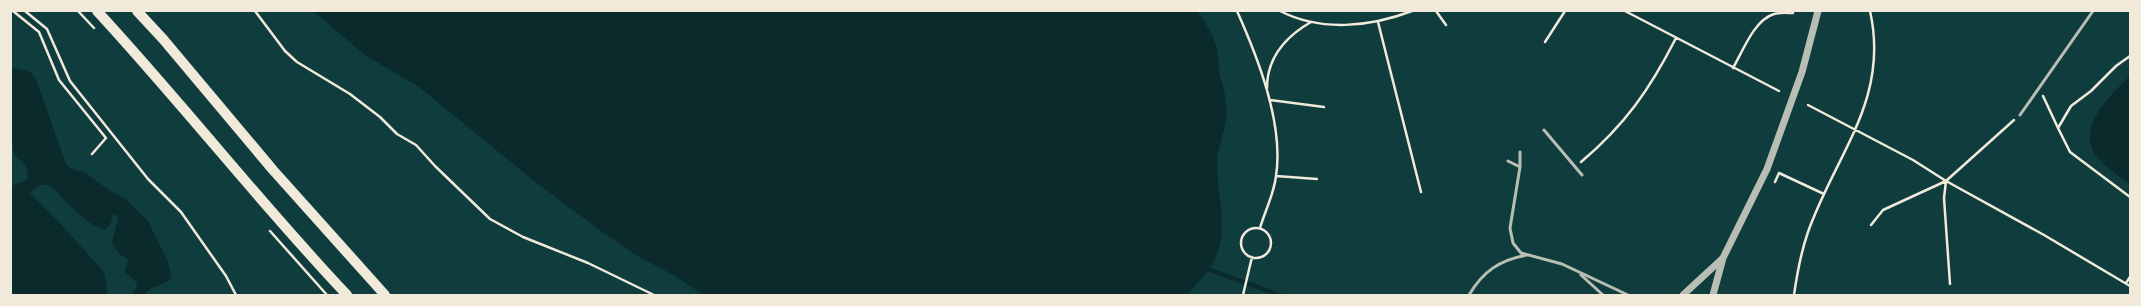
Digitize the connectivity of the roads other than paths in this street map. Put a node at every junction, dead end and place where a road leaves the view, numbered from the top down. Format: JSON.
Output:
{"nodes":[{"id":1,"x":97,"y":11,"type":"edge"},
{"id":2,"x":137,"y":11,"type":"edge"},
{"id":3,"x":1818,"y":11,"type":"edge"},
{"id":4,"x":2093,"y":11,"type":"edge"},
{"id":5,"x":2020,"y":114,"type":"road end"},
{"id":6,"x":1544,"y":130,"type":"dead end"},
{"id":7,"x":1520,"y":152,"type":"dead end"},
{"id":8,"x":1508,"y":161,"type":"dead end"},
{"id":9,"x":1520,"y":167,"type":"junction"},
{"id":10,"x":1582,"y":175,"type":"dead end"},
{"id":11,"x":1527,"y":255,"type":"junction"},
{"id":12,"x":1723,"y":258,"type":"junction"},
{"id":13,"x":1578,"y":273,"type":"junction"},
{"id":14,"x":347,"y":295,"type":"edge"},
{"id":15,"x":385,"y":295,"type":"edge"},
{"id":16,"x":1469,"y":295,"type":"edge"},
{"id":17,"x":1603,"y":295,"type":"edge"},
{"id":18,"x":1628,"y":295,"type":"edge"},
{"id":19,"x":1683,"y":295,"type":"edge"},
{"id":20,"x":1713,"y":295,"type":"edge"}],
"edges":[{"from":1,"to":14,"type":"main road"},
{"from":2,"to":15,"type":"main road"},
{"from":3,"to":12,"type":"street"},
{"from":4,"to":5,"type":"lane"},
{"from":6,"to":10,"type":"lane"},
{"from":7,"to":9,"type":"lane"},
{"from":8,"to":9,"type":"lane"},
{"from":9,"to":11,"type":"lane"},
{"from":11,"to":13,"type":"lane"},
{"from":11,"to":16,"type":"lane"},
{"from":12,"to":19,"type":"street"},
{"from":12,"to":20,"type":"street"},
{"from":13,"to":17,"type":"lane"},
{"from":13,"to":18,"type":"lane"}]}
